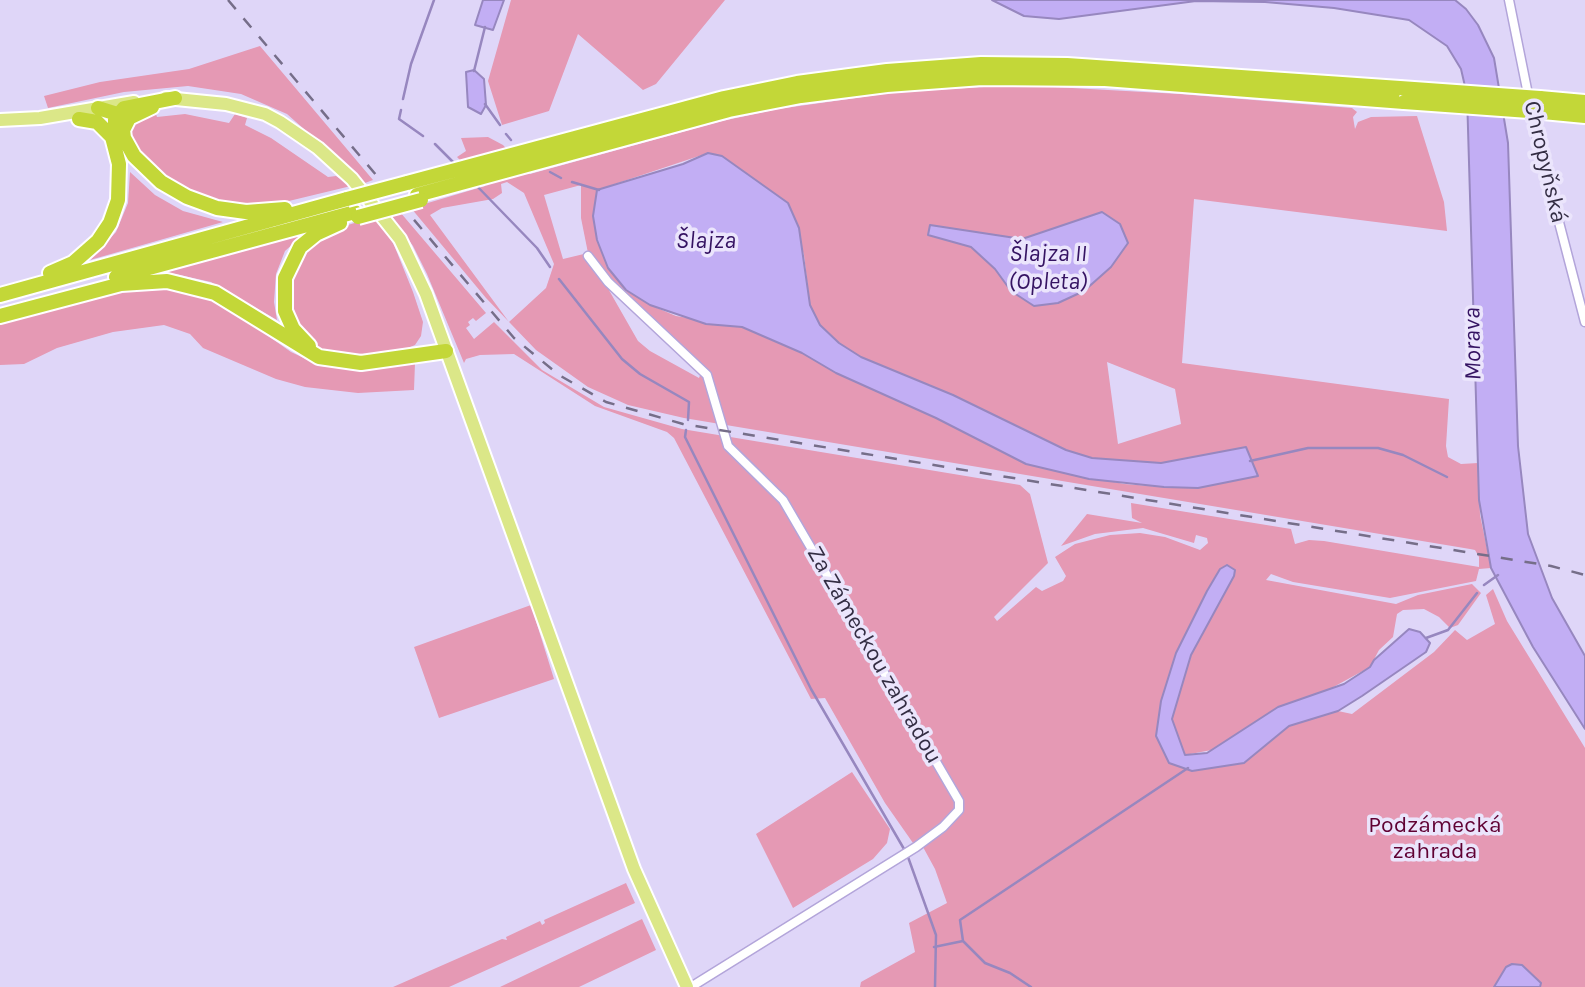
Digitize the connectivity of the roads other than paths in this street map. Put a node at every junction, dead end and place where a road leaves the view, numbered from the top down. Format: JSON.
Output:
{"nodes":[{"id":1,"x":1509,"y":0,"type":"edge"},
{"id":2,"x":1402,"y":95,"type":"junction"},
{"id":3,"x":175,"y":99,"type":"junction"},
{"id":4,"x":1585,"y":102,"type":"edge"},
{"id":5,"x":1542,"y":105,"type":"junction"},
{"id":6,"x":152,"y":107,"type":"junction"},
{"id":7,"x":98,"y":108,"type":"junction"},
{"id":8,"x":117,"y":114,"type":"junction"},
{"id":9,"x":1585,"y":116,"type":"edge"},
{"id":10,"x":79,"y":119,"type":"junction"},
{"id":11,"x":0,"y":120,"type":"edge"},
{"id":12,"x":120,"y":142,"type":"junction"},
{"id":13,"x":328,"y":157,"type":"junction"},
{"id":14,"x":351,"y":205,"type":"junction"},
{"id":15,"x":589,"y":256,"type":"dead end"},
{"id":16,"x":0,"y":288,"type":"edge"},
{"id":17,"x":0,"y":295,"type":"edge"},
{"id":18,"x":0,"y":309,"type":"edge"},
{"id":19,"x":0,"y":316,"type":"edge"},
{"id":20,"x":1585,"y":322,"type":"edge"},
{"id":21,"x":446,"y":351,"type":"junction"},
{"id":22,"x":338,"y":361,"type":"junction"},
{"id":23,"x":689,"y":987,"type":"edge"}],
"edges":[{"from":1,"to":20,"type":"street","name":"Chropyňská"},
{"from":2,"to":5,"type":"highway","bridge":true},
{"from":2,"to":14,"type":"highway"},
{"from":2,"to":14,"type":"highway","bridge":true},
{"from":3,"to":7,"type":"main road"},
{"from":3,"to":8,"type":"highway"},
{"from":3,"to":13,"type":"main road"},
{"from":4,"to":5,"type":"highway"},
{"from":5,"to":9,"type":"highway"},
{"from":6,"to":8,"type":"main road"},
{"from":6,"to":12,"type":"highway"},
{"from":6,"to":13,"type":"main road"},
{"from":7,"to":8,"type":"highway"},
{"from":7,"to":11,"type":"main road"},
{"from":8,"to":10,"type":"main road"},
{"from":8,"to":12,"type":"highway"},
{"from":10,"to":11,"type":"main road"},
{"from":10,"to":12,"type":"highway"},
{"from":12,"to":14,"type":"highway"},
{"from":12,"to":16,"type":"highway"},
{"from":13,"to":21,"type":"main road"},
{"from":14,"to":17,"type":"highway"},
{"from":14,"to":18,"type":"highway"},
{"from":14,"to":22,"type":"highway"},
{"from":15,"to":23,"type":"street","name":"Za Zámeckou zahradou"},
{"from":19,"to":22,"type":"highway"},
{"from":21,"to":22,"type":"highway"},
{"from":21,"to":23,"type":"main road"}]}
